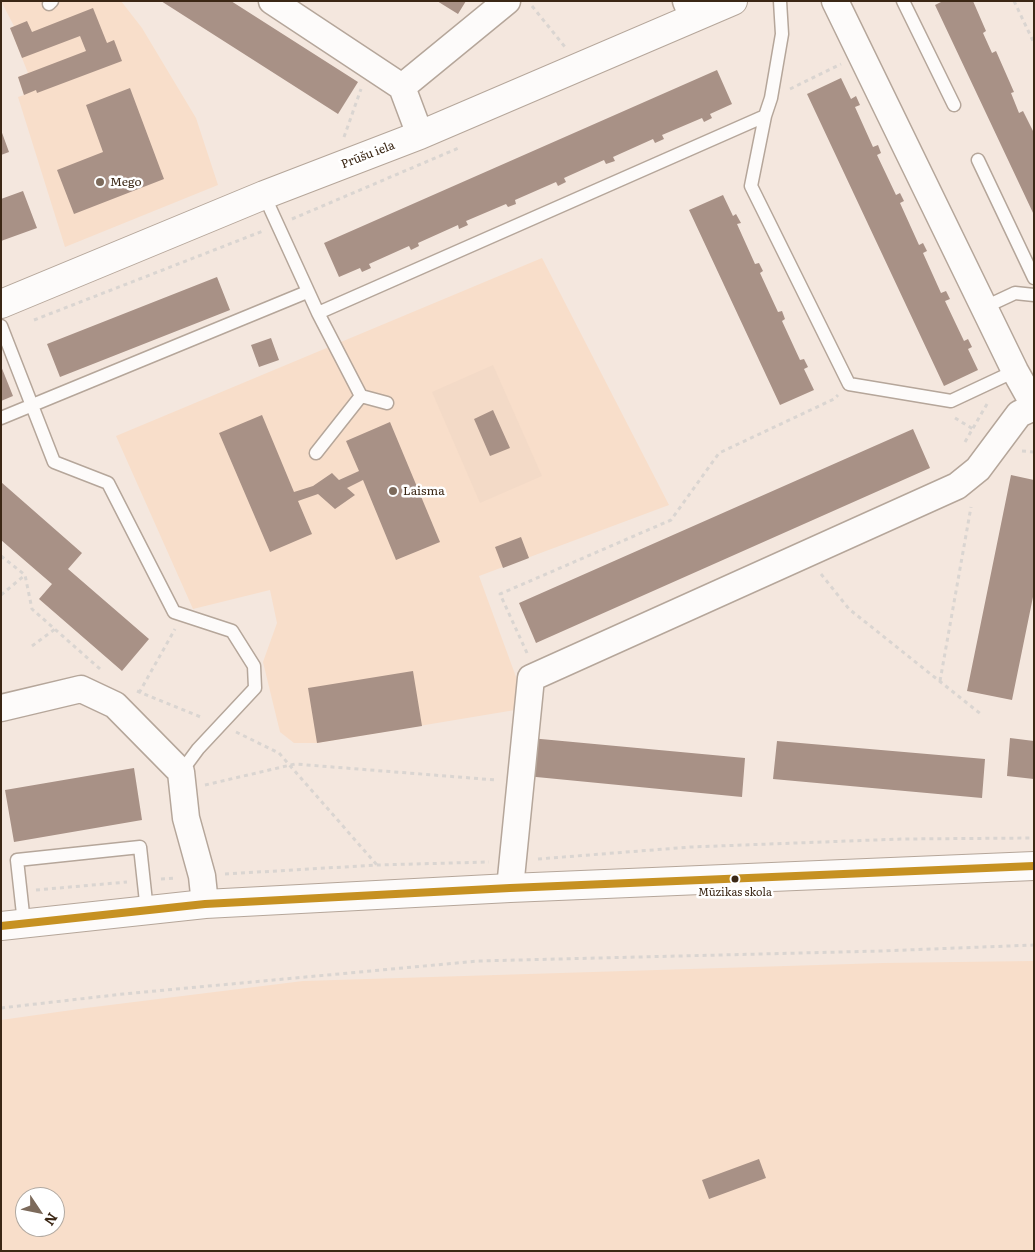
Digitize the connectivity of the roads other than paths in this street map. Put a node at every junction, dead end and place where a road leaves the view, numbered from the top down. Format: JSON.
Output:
{"nodes":[{"id":1,"x":272,"y":1,"type":"edge"},
{"id":2,"x":507,"y":1,"type":"edge"},
{"id":3,"x":733,"y":1,"type":"edge"},
{"id":4,"x":780,"y":1,"type":"edge"},
{"id":5,"x":835,"y":1,"type":"edge"},
{"id":6,"x":903,"y":1,"type":"edge"},
{"id":7,"x":689,"y":10,"type":"edge"},
{"id":8,"x":402,"y":87,"type":"junction"},
{"id":9,"x":954,"y":105,"type":"dead end"},
{"id":10,"x":765,"y":116,"type":"junction"},
{"id":11,"x":420,"y":135,"type":"junction"},
{"id":12,"x":978,"y":160,"type":"dead end"},
{"id":13,"x":264,"y":195,"type":"junction"},
{"id":14,"x":1034,"y":278,"type":"edge"},
{"id":15,"x":307,"y":292,"type":"junction"},
{"id":16,"x":1034,"y":295,"type":"edge"},
{"id":17,"x":1,"y":304,"type":"edge"},
{"id":18,"x":985,"y":307,"type":"junction"},
{"id":19,"x":318,"y":313,"type":"junction"},
{"id":20,"x":2,"y":329,"type":"edge"},
{"id":21,"x":1008,"y":374,"type":"junction"},
{"id":22,"x":362,"y":396,"type":"junction"},
{"id":23,"x":387,"y":403,"type":"dead end"},
{"id":24,"x":34,"y":406,"type":"junction"},
{"id":25,"x":1034,"y":406,"type":"edge"},
{"id":26,"x":1,"y":418,"type":"edge"},
{"id":27,"x":316,"y":452,"type":"dead end"},
{"id":28,"x":1,"y":708,"type":"edge"},
{"id":29,"x":183,"y":781,"type":"junction"},
{"id":30,"x":1034,"y":866,"type":"edge"},
{"id":31,"x":510,"y":888,"type":"junction"},
{"id":32,"x":205,"y":904,"type":"junction"},
{"id":33,"x":148,"y":910,"type":"junction"},
{"id":34,"x":12,"y":924,"type":"edge"}],
"edges":[{"from":1,"to":8,"type":"street"},
{"from":2,"to":8,"type":"street"},
{"from":3,"to":7,"type":"street","name":"Prūšu iela"},
{"from":4,"to":10,"type":"lane"},
{"from":5,"to":18,"type":"street"},
{"from":6,"to":9,"type":"lane"},
{"from":7,"to":11,"type":"street","name":"Prūšu iela"},
{"from":8,"to":11,"type":"street"},
{"from":10,"to":19,"type":"lane"},
{"from":10,"to":21,"type":"lane"},
{"from":11,"to":13,"type":"street","name":"Prūšu iela"},
{"from":12,"to":14,"type":"lane"},
{"from":13,"to":15,"type":"lane"},
{"from":13,"to":17,"type":"street","name":"Prūšu iela"},
{"from":15,"to":19,"type":"lane"},
{"from":15,"to":24,"type":"lane"},
{"from":16,"to":18,"type":"lane"},
{"from":18,"to":21,"type":"street"},
{"from":19,"to":22,"type":"lane"},
{"from":20,"to":24,"type":"lane"},
{"from":21,"to":25,"type":"street"},
{"from":22,"to":23,"type":"lane"},
{"from":22,"to":27,"type":"lane"},
{"from":24,"to":26,"type":"lane"},
{"from":24,"to":29,"type":"lane"},
{"from":25,"to":31,"type":"street"},
{"from":28,"to":29,"type":"street"},
{"from":29,"to":32,"type":"street"},
{"from":30,"to":31,"type":"street"},
{"from":31,"to":32,"type":"street"},
{"from":32,"to":33,"type":"street"},
{"from":33,"to":34,"type":"street"},
{"from":33,"to":34,"type":"lane"}]}
